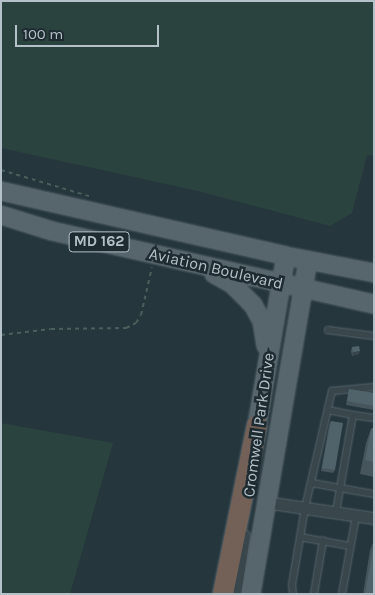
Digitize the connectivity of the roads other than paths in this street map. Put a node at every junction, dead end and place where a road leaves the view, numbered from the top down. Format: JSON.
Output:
{"nodes":[{"id":1,"x":1,"y":191,"type":"edge"},
{"id":2,"x":1,"y":215,"type":"edge"},
{"id":3,"x":286,"y":256,"type":"junction"},
{"id":4,"x":308,"y":261,"type":"junction"},
{"id":5,"x":198,"y":265,"type":"junction"},
{"id":6,"x":374,"y":273,"type":"edge"},
{"id":7,"x":281,"y":285,"type":"junction"},
{"id":8,"x":303,"y":290,"type":"junction"},
{"id":9,"x":374,"y":304,"type":"edge"},
{"id":10,"x":328,"y":330,"type":"dead end"},
{"id":11,"x":374,"y":336,"type":"edge"},
{"id":12,"x":268,"y":360,"type":"junction"},
{"id":13,"x":374,"y":387,"type":"edge"},
{"id":14,"x":364,"y":388,"type":"junction"},
{"id":15,"x":363,"y":395,"type":"edge"},
{"id":16,"x":361,"y":407,"type":"edge"},
{"id":17,"x":373,"y":409,"type":"edge"},
{"id":18,"x":328,"y":410,"type":"junction"},
{"id":19,"x":356,"y":415,"type":"junction"},
{"id":20,"x":372,"y":418,"type":"edge"},
{"id":21,"x":257,"y":424,"type":"junction"},
{"id":22,"x":340,"y":436,"type":"edge"},
{"id":23,"x":349,"y":438,"type":"junction"},
{"id":24,"x":338,"y":448,"type":"edge"},
{"id":25,"x":347,"y":450,"type":"junction"},
{"id":26,"x":335,"y":462,"type":"edge"},
{"id":27,"x":344,"y":463,"type":"junction"},
{"id":28,"x":312,"y":483,"type":"junction"},
{"id":29,"x":340,"y":488,"type":"junction"},
{"id":30,"x":374,"y":494,"type":"edge"},
{"id":31,"x":265,"y":502,"type":"junction"},
{"id":32,"x":305,"y":508,"type":"junction"},
{"id":33,"x":336,"y":512,"type":"junction"},
{"id":34,"x":356,"y":516,"type":"junction"},
{"id":35,"x":374,"y":518,"type":"edge"},
{"id":36,"x":300,"y":537,"type":"junction"},
{"id":37,"x":323,"y":541,"type":"junction"},
{"id":38,"x":350,"y":546,"type":"junction"},
{"id":39,"x":223,"y":594,"type":"edge"},
{"id":40,"x":236,"y":594,"type":"edge"},
{"id":41,"x":250,"y":594,"type":"edge"},
{"id":42,"x":293,"y":594,"type":"edge"},
{"id":43,"x":314,"y":594,"type":"edge"},
{"id":44,"x":342,"y":594,"type":"edge"}],
"edges":[{"from":1,"to":3,"type":"main road","name":"Aviation Boulevard","number":"MD 162"},
{"from":2,"to":5,"type":"main road","name":"Aviation Boulevard","number":"MD 162"},
{"from":3,"to":4,"type":"main road","name":"Aviation Boulevard","number":"MD 162"},
{"from":3,"to":7,"type":"main road","name":"Cromwell Park Drive"},
{"from":4,"to":6,"type":"main road","name":"Aviation Boulevard","number":"MD 162"},
{"from":4,"to":8,"type":"main road","name":"Cromwell Park Drive"},
{"from":5,"to":7,"type":"main road","name":"Aviation Boulevard","number":"MD 162"},
{"from":5,"to":12,"type":"main road"},
{"from":7,"to":8,"type":"main road","name":"Aviation Boulevard","number":"MD 162"},
{"from":7,"to":12,"type":"main road","name":"Cromwell Park Drive"},
{"from":8,"to":9,"type":"main road","name":"Aviation Boulevard","number":"MD 162"},
{"from":8,"to":31,"type":"main road","name":"Cromwell Park Drive"},
{"from":10,"to":11,"type":"lane"},
{"from":12,"to":21,"type":"main road","name":"Cromwell Park Drive"},
{"from":13,"to":14,"type":"lane"},
{"from":14,"to":15,"type":"lane"},
{"from":14,"to":18,"type":"lane"},
{"from":16,"to":19,"type":"lane"},
{"from":17,"to":20,"type":"lane"},
{"from":18,"to":19,"type":"lane"},
{"from":18,"to":28,"type":"lane"},
{"from":19,"to":20,"type":"lane"},
{"from":19,"to":23,"type":"lane"},
{"from":21,"to":39,"type":"highway"},
{"from":21,"to":40,"type":"street","name":"Cromwell Park Drive"},
{"from":22,"to":23,"type":"lane"},
{"from":23,"to":25,"type":"lane"},
{"from":24,"to":25,"type":"lane"},
{"from":25,"to":27,"type":"lane"},
{"from":26,"to":27,"type":"lane"},
{"from":27,"to":29,"type":"lane"},
{"from":28,"to":29,"type":"lane"},
{"from":28,"to":32,"type":"lane"},
{"from":29,"to":30,"type":"lane"},
{"from":29,"to":33,"type":"lane"},
{"from":31,"to":32,"type":"street"},
{"from":31,"to":41,"type":"main road","name":"Cromwell Park Drive"},
{"from":32,"to":33,"type":"street"},
{"from":32,"to":36,"type":"lane"},
{"from":33,"to":34,"type":"street"},
{"from":34,"to":35,"type":"street"},
{"from":34,"to":38,"type":"lane"},
{"from":36,"to":37,"type":"lane"},
{"from":36,"to":42,"type":"lane"},
{"from":37,"to":38,"type":"lane"},
{"from":37,"to":43,"type":"lane"},
{"from":38,"to":44,"type":"lane"}]}
